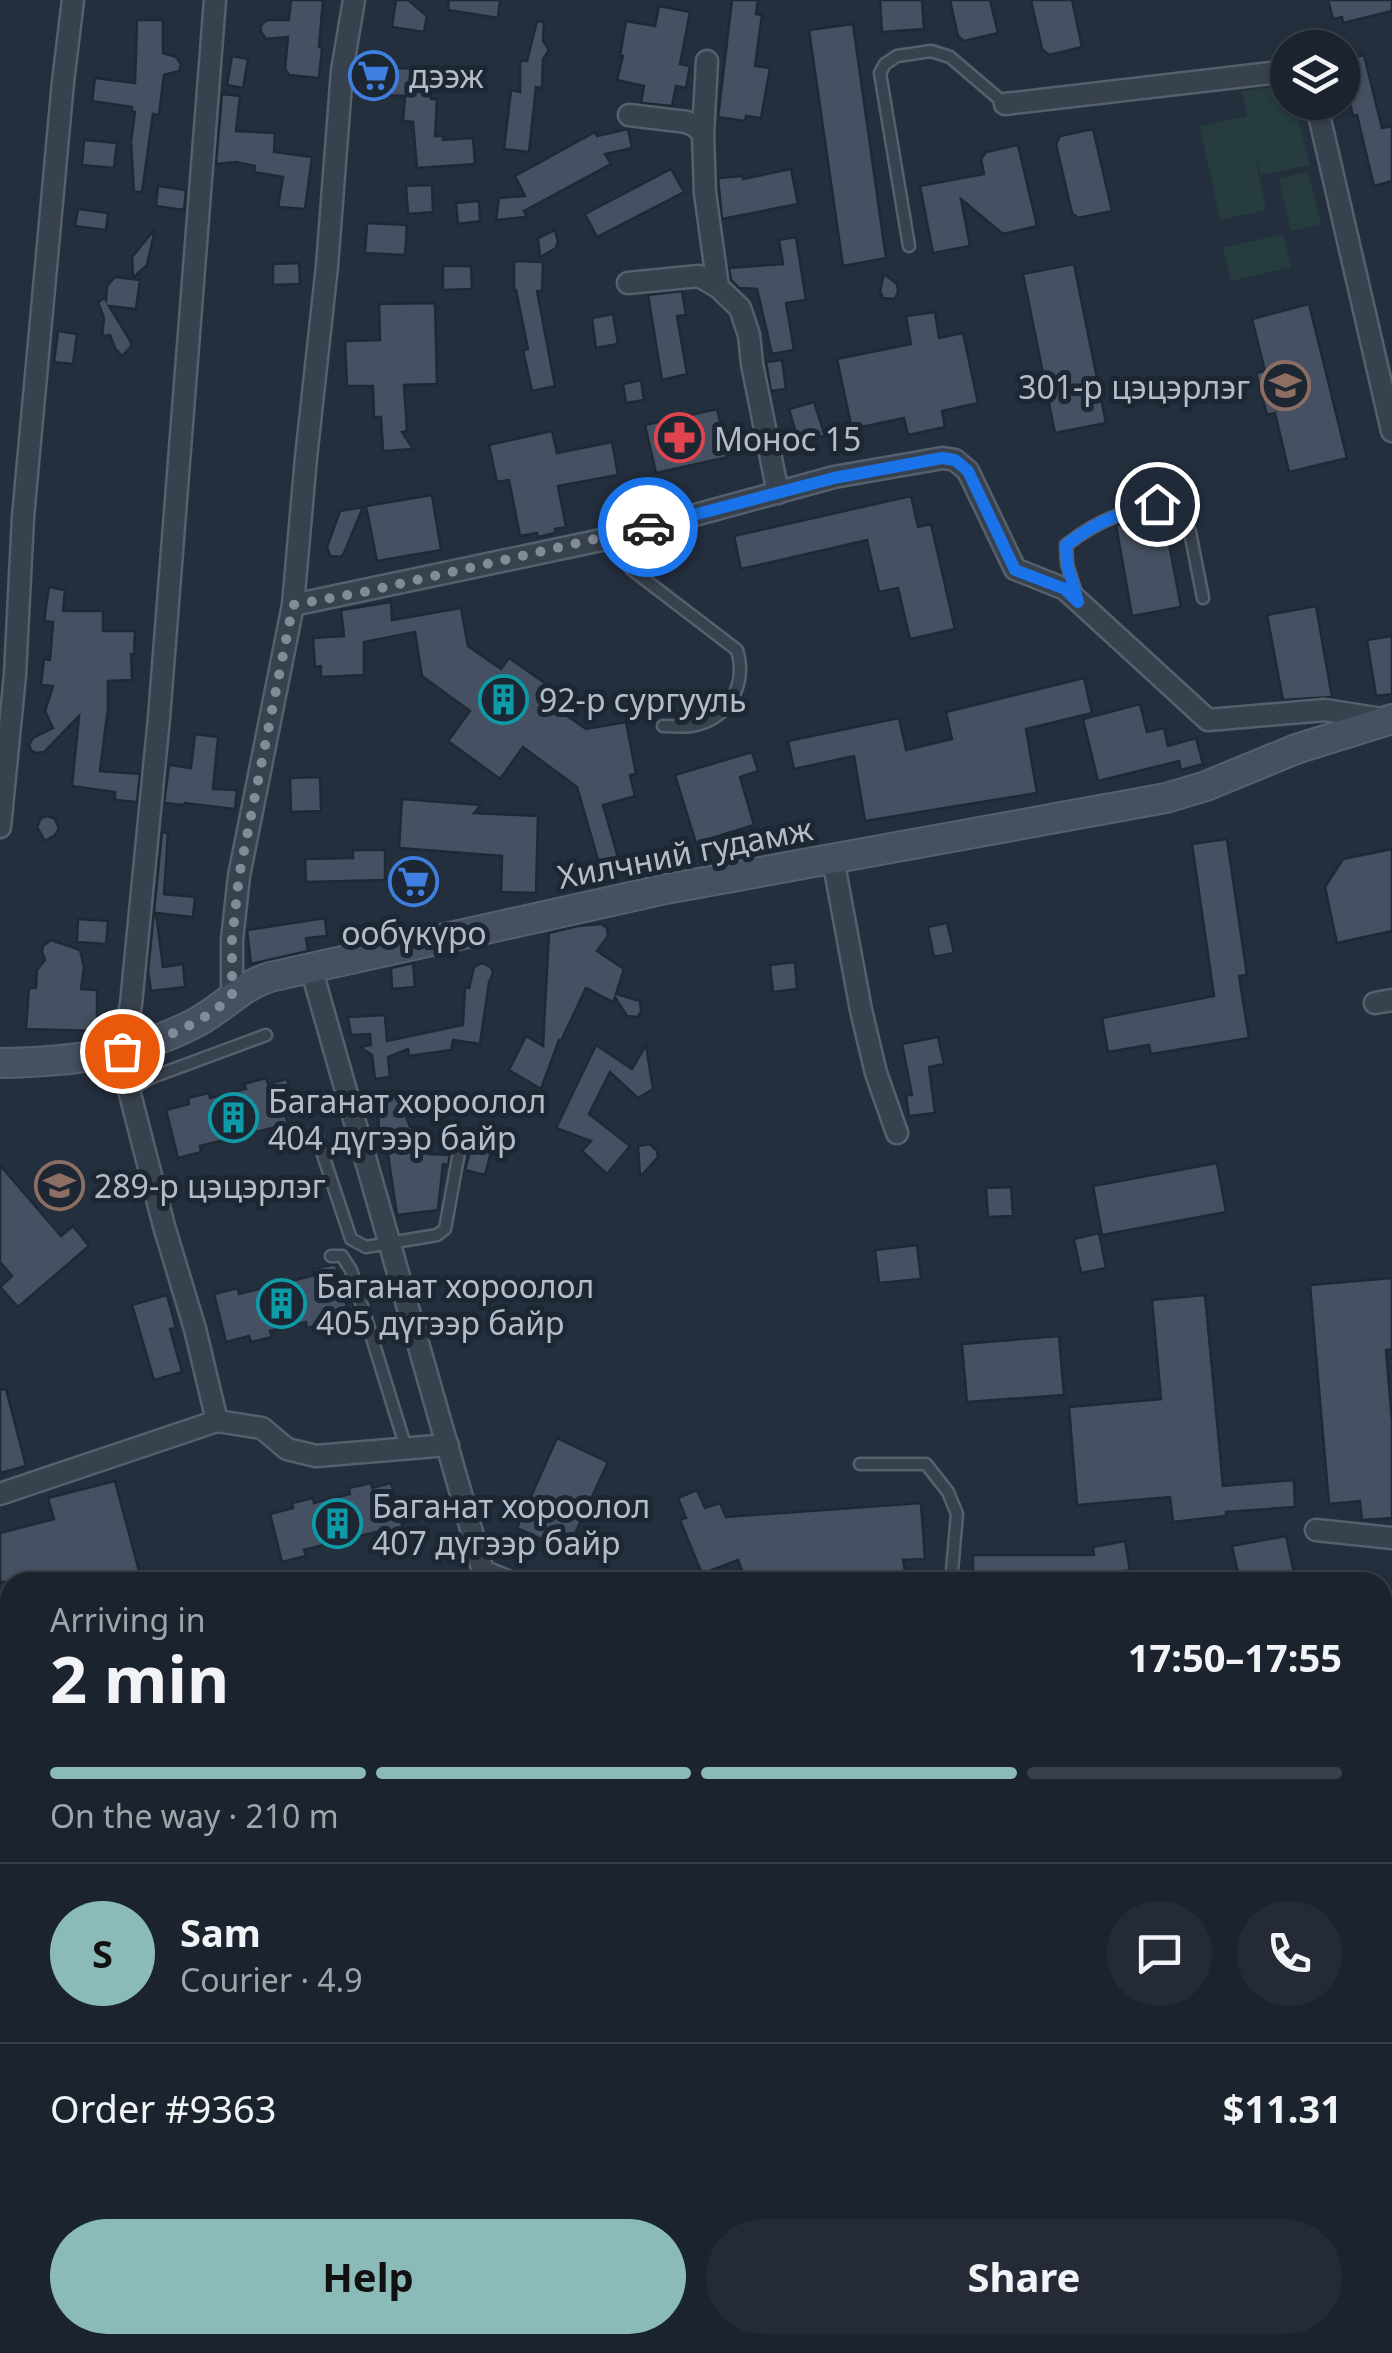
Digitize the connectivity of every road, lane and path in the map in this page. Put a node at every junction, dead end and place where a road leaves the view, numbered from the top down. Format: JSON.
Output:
{"nodes":[{"id":1,"x":73,"y":0,"type":"edge"},
{"id":2,"x":215,"y":0,"type":"edge"},
{"id":3,"x":354,"y":0,"type":"edge"},
{"id":4,"x":707,"y":61,"type":"dead end"},
{"id":5,"x":1270,"y":73,"type":"edge"},
{"id":6,"x":1005,"y":104,"type":"joint"},
{"id":7,"x":629,"y":115,"type":"dead end"},
{"id":8,"x":1320,"y":120,"type":"edge"},
{"id":9,"x":703,"y":136,"type":"junction"},
{"id":10,"x":909,"y":246,"type":"dead end"},
{"id":11,"x":628,"y":283,"type":"dead end"},
{"id":12,"x":718,"y":287,"type":"junction"},
{"id":13,"x":1392,"y":431,"type":"edge"},
{"id":14,"x":778,"y":492,"type":"junction"},
{"id":15,"x":611,"y":538,"type":"junction"},
{"id":16,"x":1203,"y":598,"type":"dead end"},
{"id":17,"x":1078,"y":602,"type":"junction"},
{"id":18,"x":293,"y":605,"type":"junction"},
{"id":19,"x":1390,"y":719,"type":"edge"},
{"id":20,"x":663,"y":726,"type":"dead end"},
{"id":21,"x":0,"y":828,"type":"edge"},
{"id":22,"x":834,"y":858,"type":"junction"},
{"id":23,"x":312,"y":968,"type":"junction"},
{"id":24,"x":232,"y":996,"type":"junction"},
{"id":25,"x":266,"y":1035,"type":"dead end"},
{"id":26,"x":122,"y":1051,"type":"junction"},
{"id":27,"x":0,"y":1064,"type":"edge"},
{"id":28,"x":129,"y":1090,"type":"junction"},
{"id":29,"x":315,"y":1131,"type":"dead end"},
{"id":30,"x":897,"y":1133,"type":"dead end"},
{"id":31,"x":458,"y":1152,"type":"dead end"},
{"id":32,"x":391,"y":1242,"type":"junction"},
{"id":33,"x":331,"y":1256,"type":"dead end"},
{"id":34,"x":216,"y":1421,"type":"junction"},
{"id":35,"x":448,"y":1446,"type":"junction"},
{"id":36,"x":406,"y":1448,"type":"junction"},
{"id":37,"x":860,"y":1464,"type":"dead end"},
{"id":38,"x":0,"y":1494,"type":"edge"},
{"id":39,"x":1316,"y":1530,"type":"dead end"},
{"id":40,"x":1392,"y":1538,"type":"edge"},
{"id":41,"x":484,"y":1572,"type":"edge"},
{"id":42,"x":952,"y":1572,"type":"edge"}],
"edges":[{"from":1,"to":21,"type":"street"},
{"from":2,"to":26,"type":"street"},
{"from":3,"to":18,"type":"street"},
{"from":4,"to":9,"type":"street"},
{"from":5,"to":6,"type":"street"},
{"from":6,"to":10,"type":"lane"},
{"from":7,"to":9,"type":"street"},
{"from":8,"to":13,"type":"street"},
{"from":9,"to":12,"type":"street"},
{"from":11,"to":12,"type":"street"},
{"from":12,"to":14,"type":"street"},
{"from":14,"to":15,"type":"street"},
{"from":14,"to":17,"type":"street"},
{"from":15,"to":18,"type":"street"},
{"from":15,"to":20,"type":"lane"},
{"from":16,"to":17,"type":"lane"},
{"from":17,"to":19,"type":"street"},
{"from":18,"to":24,"type":"street"},
{"from":19,"to":22,"type":"main road","name":"Хилчний гудамж"},
{"from":22,"to":23,"type":"main road","name":"Хилчний гудамж"},
{"from":22,"to":30,"type":"street"},
{"from":23,"to":24,"type":"main road","name":"Хилчний гудамж"},
{"from":23,"to":32,"type":"street"},
{"from":24,"to":26,"type":"main road","name":"Хилчний гудамж"},
{"from":25,"to":28,"type":"lane"},
{"from":26,"to":27,"type":"main road","name":"Хилчний гудамж"},
{"from":26,"to":28,"type":"street"},
{"from":28,"to":34,"type":"street"},
{"from":29,"to":32,"type":"lane"},
{"from":31,"to":32,"type":"lane"},
{"from":32,"to":35,"type":"street"},
{"from":33,"to":36,"type":"lane"},
{"from":34,"to":36,"type":"street"},
{"from":34,"to":38,"type":"street"},
{"from":35,"to":36,"type":"street"},
{"from":35,"to":41,"type":"street"},
{"from":37,"to":42,"type":"lane"},
{"from":39,"to":40,"type":"street"}]}
